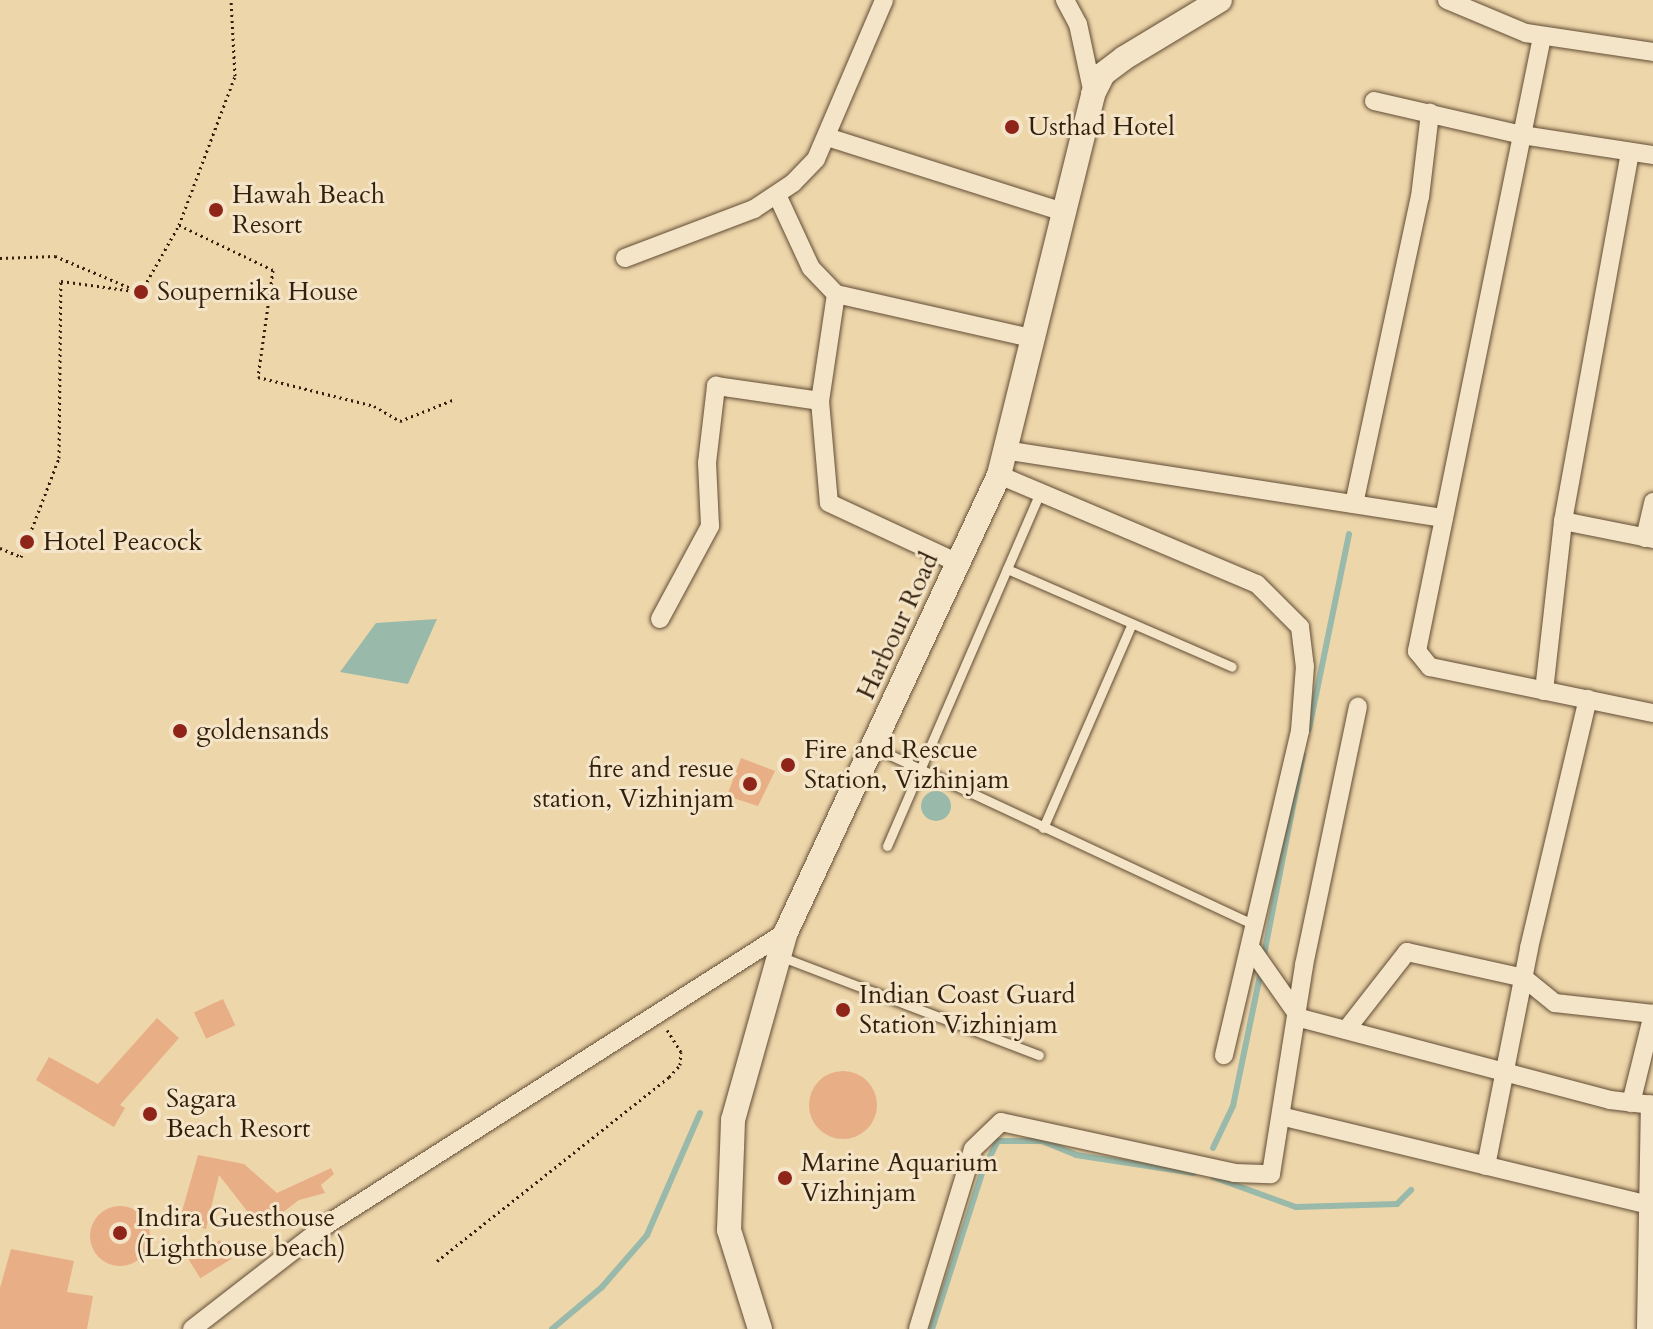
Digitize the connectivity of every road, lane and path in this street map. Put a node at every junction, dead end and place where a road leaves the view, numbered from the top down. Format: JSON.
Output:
{"nodes":[{"id":1,"x":231,"y":0,"type":"edge"},
{"id":2,"x":884,"y":0,"type":"edge"},
{"id":3,"x":1065,"y":0,"type":"edge"},
{"id":4,"x":1220,"y":0,"type":"edge"},
{"id":5,"x":1447,"y":0,"type":"edge"},
{"id":6,"x":1542,"y":37,"type":"junction"},
{"id":7,"x":1653,"y":52,"type":"edge"},
{"id":8,"x":1093,"y":94,"type":"junction"},
{"id":9,"x":1374,"y":101,"type":"dead end"},
{"id":10,"x":1430,"y":113,"type":"junction"},
{"id":11,"x":1522,"y":135,"type":"junction"},
{"id":12,"x":827,"y":137,"type":"junction"},
{"id":13,"x":1630,"y":152,"type":"junction"},
{"id":14,"x":1653,"y":155,"type":"edge"},
{"id":15,"x":778,"y":197,"type":"junction"},
{"id":16,"x":1063,"y":212,"type":"junction"},
{"id":17,"x":179,"y":225,"type":"junction"},
{"id":18,"x":0,"y":258,"type":"edge"},
{"id":19,"x":625,"y":258,"type":"dead end"},
{"id":20,"x":141,"y":292,"type":"junction"},
{"id":21,"x":836,"y":294,"type":"junction"},
{"id":22,"x":1032,"y":338,"type":"junction"},
{"id":23,"x":455,"y":399,"type":"dead end"},
{"id":24,"x":820,"y":401,"type":"junction"},
{"id":25,"x":1004,"y":450,"type":"junction"},
{"id":26,"x":999,"y":475,"type":"junction"},
{"id":27,"x":1040,"y":492,"type":"junction"},
{"id":28,"x":1653,"y":502,"type":"edge"},
{"id":29,"x":1354,"y":504,"type":"junction"},
{"id":30,"x":1444,"y":518,"type":"junction"},
{"id":31,"x":1563,"y":521,"type":"junction"},
{"id":32,"x":1649,"y":538,"type":"edge"},
{"id":33,"x":0,"y":548,"type":"edge"},
{"id":34,"x":958,"y":563,"type":"junction"},
{"id":35,"x":1007,"y":569,"type":"junction"},
{"id":36,"x":660,"y":619,"type":"dead end"},
{"id":37,"x":1132,"y":623,"type":"junction"},
{"id":38,"x":1232,"y":667,"type":"dead end"},
{"id":39,"x":1544,"y":691,"type":"junction"},
{"id":40,"x":1588,"y":699,"type":"junction"},
{"id":41,"x":1358,"y":707,"type":"dead end"},
{"id":42,"x":1653,"y":713,"type":"edge"},
{"id":43,"x":872,"y":747,"type":"junction"},
{"id":44,"x":920,"y":769,"type":"junction"},
{"id":45,"x":1043,"y":828,"type":"junction"},
{"id":46,"x":887,"y":846,"type":"dead end"},
{"id":47,"x":1258,"y":926,"type":"junction"},
{"id":48,"x":782,"y":944,"type":"junction"},
{"id":49,"x":1253,"y":951,"type":"junction"},
{"id":50,"x":1524,"y":978,"type":"junction"},
{"id":51,"x":656,"y":1013,"type":"junction"},
{"id":52,"x":1653,"y":1014,"type":"edge"},
{"id":53,"x":1300,"y":1018,"type":"junction"},
{"id":54,"x":1346,"y":1030,"type":"junction"},
{"id":55,"x":1039,"y":1055,"type":"dead end"},
{"id":56,"x":1224,"y":1055,"type":"dead end"},
{"id":57,"x":1505,"y":1072,"type":"junction"},
{"id":58,"x":1631,"y":1103,"type":"junction"},
{"id":59,"x":1652,"y":1105,"type":"edge"},
{"id":60,"x":1285,"y":1117,"type":"junction"},
{"id":61,"x":1486,"y":1166,"type":"junction"},
{"id":62,"x":1645,"y":1204,"type":"junction"},
{"id":63,"x":437,"y":1261,"type":"dead end"},
{"id":64,"x":192,"y":1329,"type":"edge"},
{"id":65,"x":760,"y":1329,"type":"edge"},
{"id":66,"x":918,"y":1329,"type":"edge"},
{"id":67,"x":1646,"y":1329,"type":"edge"}],
"edges":[{"from":1,"to":17,"type":"path"},
{"from":2,"to":12,"type":"street"},
{"from":3,"to":8,"type":"street"},
{"from":4,"to":8,"type":"street","name":"Harbour Road"},
{"from":5,"to":6,"type":"street"},
{"from":6,"to":7,"type":"street"},
{"from":6,"to":11,"type":"street"},
{"from":8,"to":16,"type":"street","name":"Harbour Road"},
{"from":9,"to":10,"type":"street"},
{"from":10,"to":11,"type":"street"},
{"from":10,"to":29,"type":"street"},
{"from":11,"to":13,"type":"street"},
{"from":11,"to":30,"type":"street"},
{"from":12,"to":15,"type":"street"},
{"from":12,"to":16,"type":"street"},
{"from":13,"to":14,"type":"street"},
{"from":13,"to":31,"type":"street"},
{"from":15,"to":19,"type":"street"},
{"from":15,"to":21,"type":"street"},
{"from":16,"to":22,"type":"street","name":"Harbour Road"},
{"from":17,"to":20,"type":"path"},
{"from":17,"to":23,"type":"path"},
{"from":18,"to":20,"type":"path"},
{"from":20,"to":33,"type":"path"},
{"from":21,"to":22,"type":"street"},
{"from":21,"to":24,"type":"street"},
{"from":22,"to":25,"type":"street","name":"Harbour Road"},
{"from":24,"to":34,"type":"street"},
{"from":24,"to":36,"type":"street"},
{"from":25,"to":26,"type":"street","name":"Harbour Road"},
{"from":25,"to":29,"type":"street"},
{"from":26,"to":27,"type":"street"},
{"from":26,"to":34,"type":"street","name":"Harbour Road"},
{"from":27,"to":35,"type":"lane"},
{"from":27,"to":47,"type":"street"},
{"from":28,"to":32,"type":"street"},
{"from":29,"to":30,"type":"street"},
{"from":30,"to":39,"type":"street"},
{"from":31,"to":32,"type":"street"},
{"from":31,"to":39,"type":"street"},
{"from":34,"to":43,"type":"street","name":"Harbour Road"},
{"from":35,"to":37,"type":"lane"},
{"from":35,"to":44,"type":"lane"},
{"from":37,"to":38,"type":"lane"},
{"from":37,"to":45,"type":"lane"},
{"from":39,"to":40,"type":"street"},
{"from":40,"to":42,"type":"street"},
{"from":40,"to":50,"type":"street"},
{"from":41,"to":53,"type":"street"},
{"from":43,"to":44,"type":"lane"},
{"from":43,"to":48,"type":"street","name":"Harbour Road"},
{"from":44,"to":45,"type":"lane"},
{"from":44,"to":46,"type":"lane"},
{"from":45,"to":47,"type":"lane"},
{"from":47,"to":49,"type":"street"},
{"from":48,"to":51,"type":"street"},
{"from":48,"to":55,"type":"lane"},
{"from":48,"to":65,"type":"street","name":"Harbour Road"},
{"from":49,"to":53,"type":"street"},
{"from":49,"to":56,"type":"street"},
{"from":50,"to":52,"type":"street"},
{"from":50,"to":54,"type":"street"},
{"from":50,"to":57,"type":"street"},
{"from":51,"to":63,"type":"path"},
{"from":51,"to":64,"type":"street"},
{"from":52,"to":58,"type":"street"},
{"from":53,"to":54,"type":"street"},
{"from":53,"to":60,"type":"street"},
{"from":54,"to":57,"type":"street"},
{"from":57,"to":58,"type":"street"},
{"from":57,"to":61,"type":"street"},
{"from":58,"to":59,"type":"street"},
{"from":59,"to":62,"type":"street"},
{"from":60,"to":61,"type":"street"},
{"from":60,"to":66,"type":"street"},
{"from":61,"to":62,"type":"street"},
{"from":62,"to":67,"type":"street"}]}
